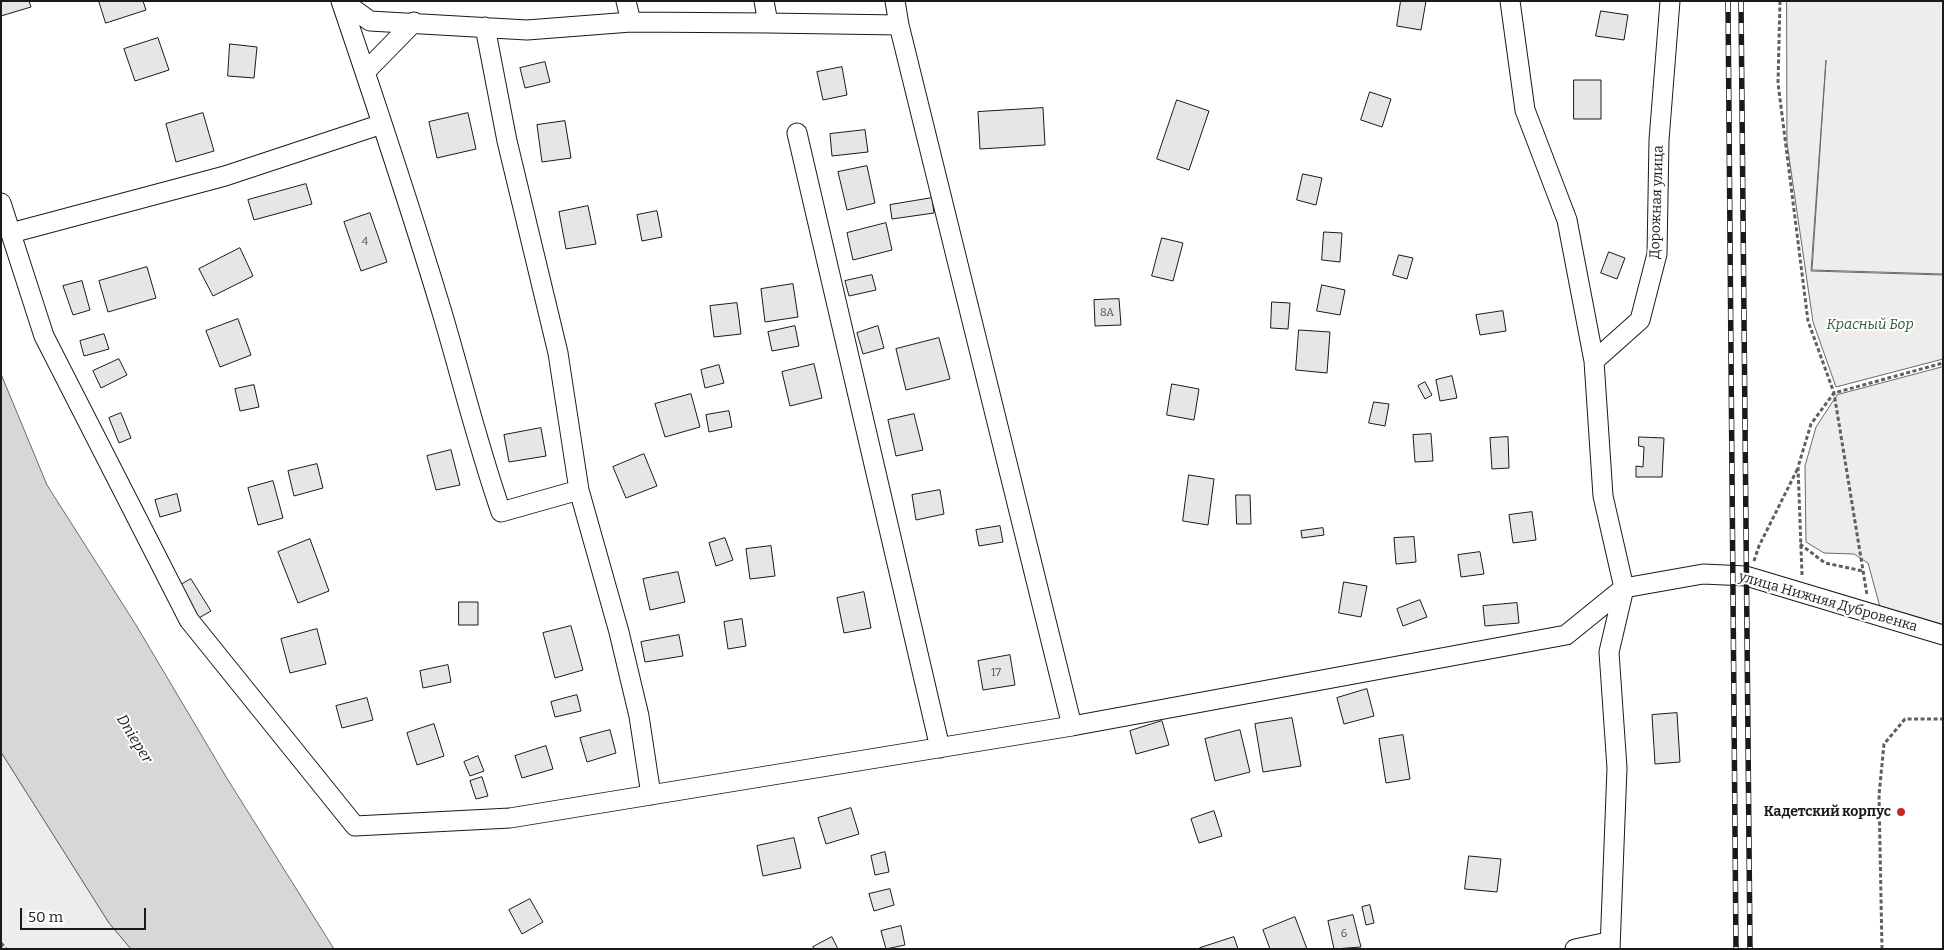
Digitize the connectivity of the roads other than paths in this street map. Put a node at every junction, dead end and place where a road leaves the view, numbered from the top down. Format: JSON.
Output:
{"nodes":[{"id":1,"x":342,"y":1,"type":"edge"},
{"id":2,"x":626,"y":1,"type":"edge"},
{"id":3,"x":764,"y":1,"type":"edge"},
{"id":4,"x":895,"y":1,"type":"edge"},
{"id":5,"x":1510,"y":1,"type":"edge"},
{"id":6,"x":1670,"y":1,"type":"edge"},
{"id":7,"x":414,"y":22,"type":"junction"},
{"id":8,"x":632,"y":22,"type":"junction"},
{"id":9,"x":768,"y":23,"type":"junction"},
{"id":10,"x":899,"y":25,"type":"junction"},
{"id":11,"x":485,"y":27,"type":"junction"},
{"id":12,"x":365,"y":72,"type":"junction"},
{"id":13,"x":382,"y":124,"type":"junction"},
{"id":14,"x":797,"y":133,"type":"dead end"},
{"id":15,"x":1,"y":203,"type":"edge"},
{"id":16,"x":11,"y":233,"type":"junction"},
{"id":17,"x":1594,"y":361,"type":"junction"},
{"id":18,"x":579,"y":490,"type":"junction"},
{"id":19,"x":1624,"y":588,"type":"junction"},
{"id":20,"x":1943,"y":635,"type":"edge"},
{"id":21,"x":1072,"y":726,"type":"junction"},
{"id":22,"x":940,"y":748,"type":"junction"},
{"id":23,"x":651,"y":795,"type":"junction"},
{"id":24,"x":1609,"y":946,"type":"edge"},
{"id":25,"x":1574,"y":949,"type":"edge"}],
"edges":[{"from":1,"to":7,"type":"street"},
{"from":1,"to":12,"type":"street"},
{"from":2,"to":8,"type":"street"},
{"from":3,"to":9,"type":"street"},
{"from":4,"to":10,"type":"street"},
{"from":5,"to":17,"type":"street"},
{"from":6,"to":17,"type":"street","name":"Дорожная улица"},
{"from":7,"to":11,"type":"street"},
{"from":7,"to":12,"type":"street"},
{"from":8,"to":9,"type":"street"},
{"from":8,"to":11,"type":"street"},
{"from":9,"to":10,"type":"street"},
{"from":10,"to":21,"type":"street"},
{"from":11,"to":18,"type":"street"},
{"from":12,"to":13,"type":"street"},
{"from":13,"to":16,"type":"street"},
{"from":13,"to":18,"type":"street"},
{"from":14,"to":22,"type":"street"},
{"from":15,"to":16,"type":"street"},
{"from":16,"to":23,"type":"street"},
{"from":17,"to":19,"type":"street"},
{"from":18,"to":23,"type":"street"},
{"from":19,"to":20,"type":"street","name":"улица Нижняя Дубровенка"},
{"from":19,"to":21,"type":"street"},
{"from":19,"to":24,"type":"street"},
{"from":21,"to":22,"type":"street"},
{"from":22,"to":23,"type":"street"},
{"from":24,"to":25,"type":"street"}]}
